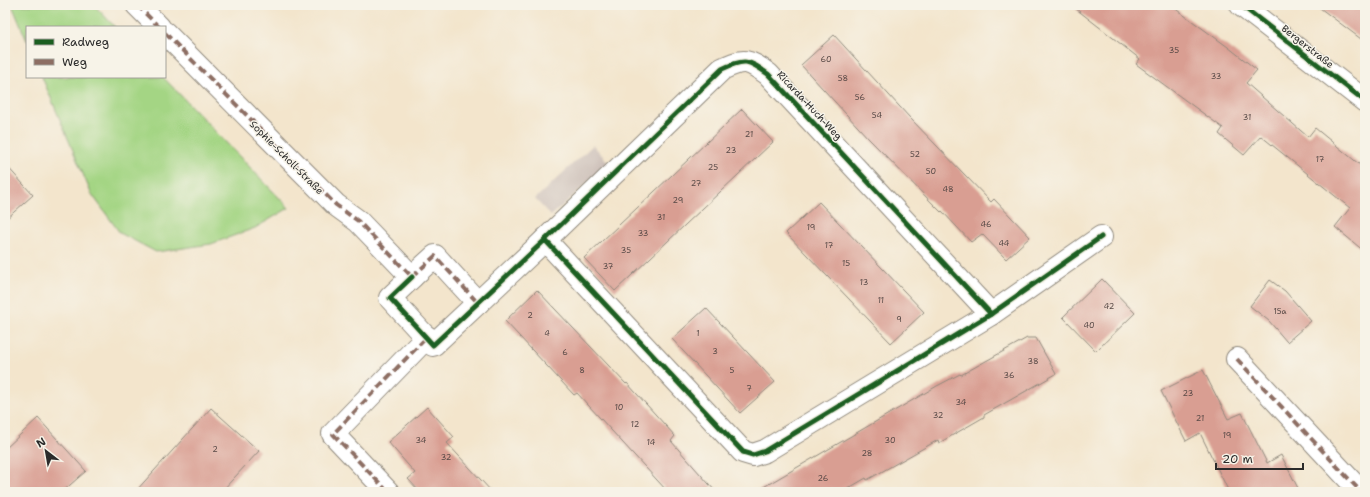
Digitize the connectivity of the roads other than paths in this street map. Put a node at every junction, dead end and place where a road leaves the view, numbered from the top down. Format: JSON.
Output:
{"nodes":[{"id":1,"x":137,"y":5,"type":"edge"},
{"id":2,"x":1241,"y":5,"type":"edge"},
{"id":3,"x":158,"y":26,"type":"edge"},
{"id":4,"x":166,"y":34,"type":"edge"},
{"id":5,"x":1365,"y":101,"type":"edge"},
{"id":6,"x":1101,"y":237,"type":"dead end"},
{"id":7,"x":545,"y":240,"type":"junction"},
{"id":8,"x":412,"y":277,"type":"junction"},
{"id":9,"x":478,"y":303,"type":"junction"},
{"id":10,"x":991,"y":314,"type":"junction"},
{"id":11,"x":427,"y":337,"type":"junction"},
{"id":12,"x":1237,"y":359,"type":"dead end"},
{"id":13,"x":388,"y":492,"type":"edge"},
{"id":14,"x":1362,"y":492,"type":"edge"}],
"edges":[{"from":1,"to":3,"type":"street"},
{"from":2,"to":5,"type":"street","name":"Bergerstraße"},
{"from":4,"to":8,"type":"street","name":"Sophie-Scholl-Straße"},
{"from":6,"to":10,"type":"street"},
{"from":7,"to":9,"type":"street","name":"Ricarda-Huch-Weg"},
{"from":7,"to":10,"type":"street"},
{"from":7,"to":10,"type":"street","name":"Ricarda-Huch-Weg"},
{"from":8,"to":9,"type":"street"},
{"from":8,"to":11,"type":"street"},
{"from":9,"to":11,"type":"street"},
{"from":11,"to":13,"type":"street"},
{"from":12,"to":14,"type":"street"}]}
